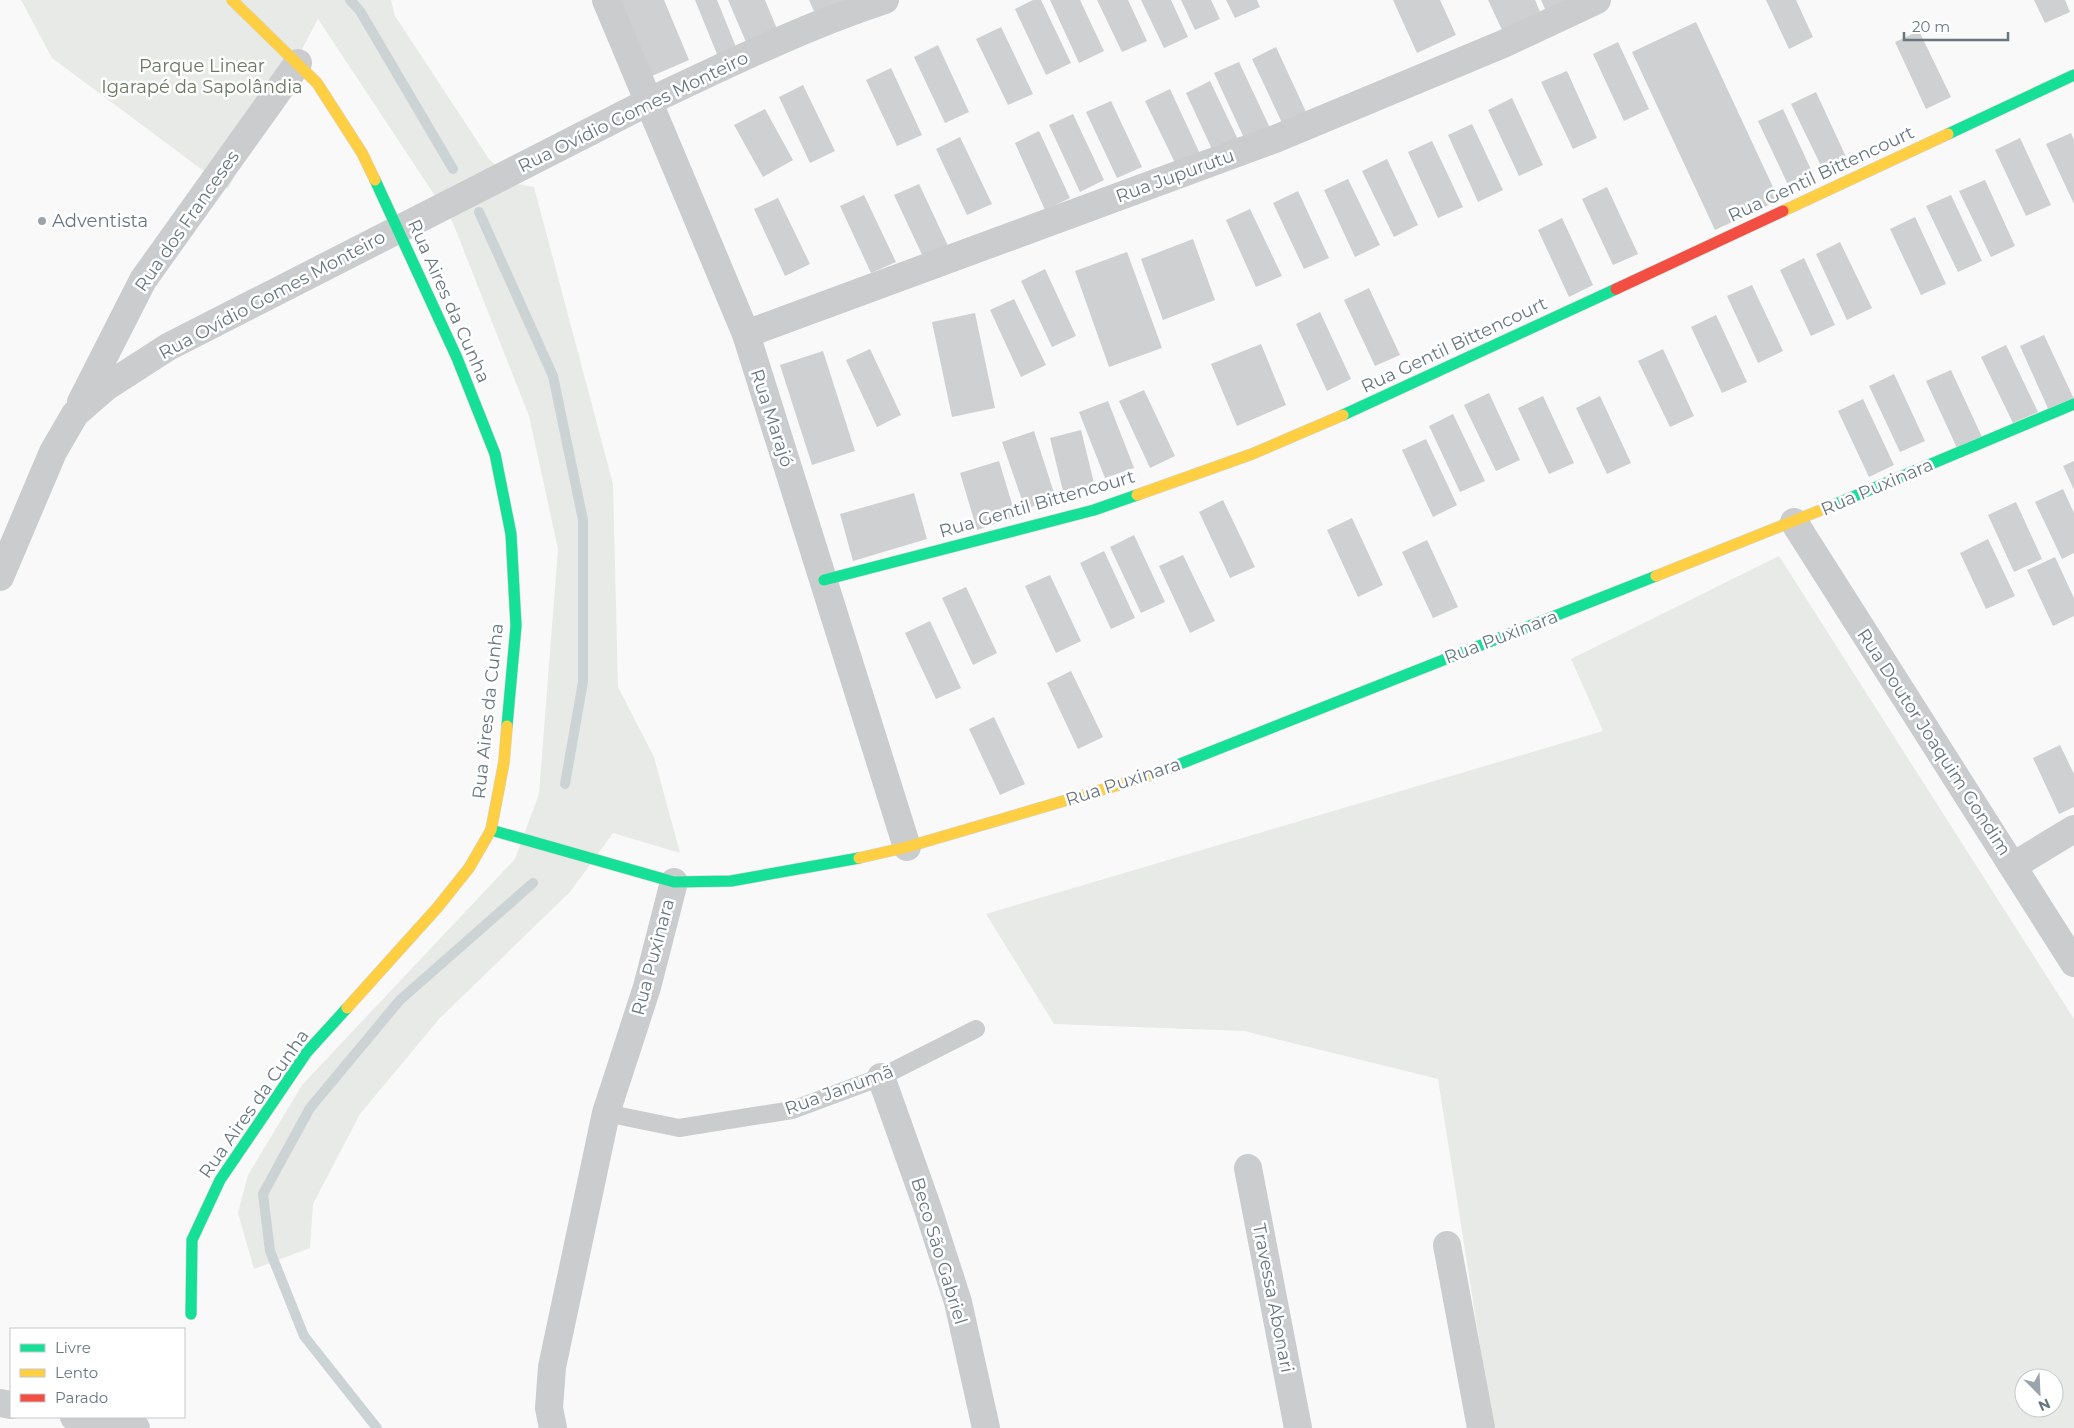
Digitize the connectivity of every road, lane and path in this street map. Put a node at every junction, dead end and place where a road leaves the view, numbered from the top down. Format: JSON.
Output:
{"nodes":[{"id":1,"x":232,"y":0,"type":"edge"},
{"id":2,"x":606,"y":0,"type":"edge"},
{"id":3,"x":885,"y":0,"type":"edge"},
{"id":4,"x":1597,"y":0,"type":"edge"},
{"id":5,"x":298,"y":63,"type":"junction"},
{"id":6,"x":2074,"y":76,"type":"edge"},
{"id":7,"x":648,"y":102,"type":"junction"},
{"id":8,"x":399,"y":228,"type":"junction"},
{"id":9,"x":746,"y":334,"type":"junction"},
{"id":10,"x":2074,"y":404,"type":"edge"},
{"id":11,"x":75,"y":414,"type":"junction"},
{"id":12,"x":1794,"y":522,"type":"junction"},
{"id":13,"x":0,"y":577,"type":"edge"},
{"id":14,"x":824,"y":580,"type":"junction"},
{"id":15,"x":2074,"y":829,"type":"edge"},
{"id":16,"x":491,"y":830,"type":"junction"},
{"id":17,"x":907,"y":847,"type":"junction"},
{"id":18,"x":2013,"y":866,"type":"junction"},
{"id":19,"x":674,"y":882,"type":"junction"},
{"id":20,"x":2074,"y":963,"type":"edge"},
{"id":21,"x":976,"y":1029,"type":"dead end"},
{"id":22,"x":880,"y":1077,"type":"junction"},
{"id":23,"x":606,"y":1113,"type":"junction"},
{"id":24,"x":1248,"y":1168,"type":"dead end"},
{"id":25,"x":1447,"y":1245,"type":"dead end"},
{"id":26,"x":191,"y":1314,"type":"dead end"},
{"id":27,"x":80,"y":1418,"type":"edge"},
{"id":28,"x":136,"y":1428,"type":"edge"},
{"id":29,"x":553,"y":1428,"type":"edge"},
{"id":30,"x":986,"y":1428,"type":"edge"},
{"id":31,"x":1298,"y":1428,"type":"edge"},
{"id":32,"x":1481,"y":1428,"type":"edge"}],
"edges":[{"from":1,"to":5,"type":"street","name":"Rua Aires da Cunha"},
{"from":2,"to":7,"type":"street","name":"Rua Marajó"},
{"from":3,"to":7,"type":"street","name":"Rua Ovídio Gomes Monteiro"},
{"from":4,"to":9,"type":"street","name":"Rua Jupurutu"},
{"from":5,"to":8,"type":"street","name":"Rua Aires da Cunha"},
{"from":5,"to":11,"type":"street","name":"Rua dos Franceses"},
{"from":6,"to":14,"type":"street","name":"Rua Gentil Bittencourt"},
{"from":7,"to":8,"type":"street","name":"Rua Ovídio Gomes Monteiro"},
{"from":7,"to":9,"type":"street","name":"Rua Marajó"},
{"from":8,"to":11,"type":"street","name":"Rua Ovídio Gomes Monteiro"},
{"from":8,"to":16,"type":"street","name":"Rua Aires da Cunha"},
{"from":9,"to":14,"type":"street","name":"Rua Marajó"},
{"from":10,"to":12,"type":"street","name":"Rua Puxinara"},
{"from":11,"to":13,"type":"street","name":"Rua Ovídio Gomes Monteiro"},
{"from":12,"to":17,"type":"street","name":"Rua Puxinara"},
{"from":12,"to":18,"type":"street","name":"Rua Doutor Joaquim Gondim"},
{"from":14,"to":17,"type":"street","name":"Rua Marajó"},
{"from":15,"to":18,"type":"street"},
{"from":16,"to":19,"type":"street"},
{"from":16,"to":26,"type":"street","name":"Rua Aires da Cunha"},
{"from":17,"to":19,"type":"street","name":"Rua Puxinara"},
{"from":18,"to":20,"type":"street","name":"Rua Doutor Joaquim Gondim"},
{"from":19,"to":23,"type":"street","name":"Rua Puxinara"},
{"from":21,"to":22,"type":"lane","name":"Rua Janumã"},
{"from":22,"to":23,"type":"lane","name":"Rua Janumã"},
{"from":22,"to":30,"type":"street","name":"Beco São Gabriel"},
{"from":23,"to":29,"type":"street","name":"Rua Puxinara"},
{"from":24,"to":31,"type":"street","name":"Travessa Abonari"},
{"from":25,"to":32,"type":"street"},
{"from":27,"to":28,"type":"street"}]}
